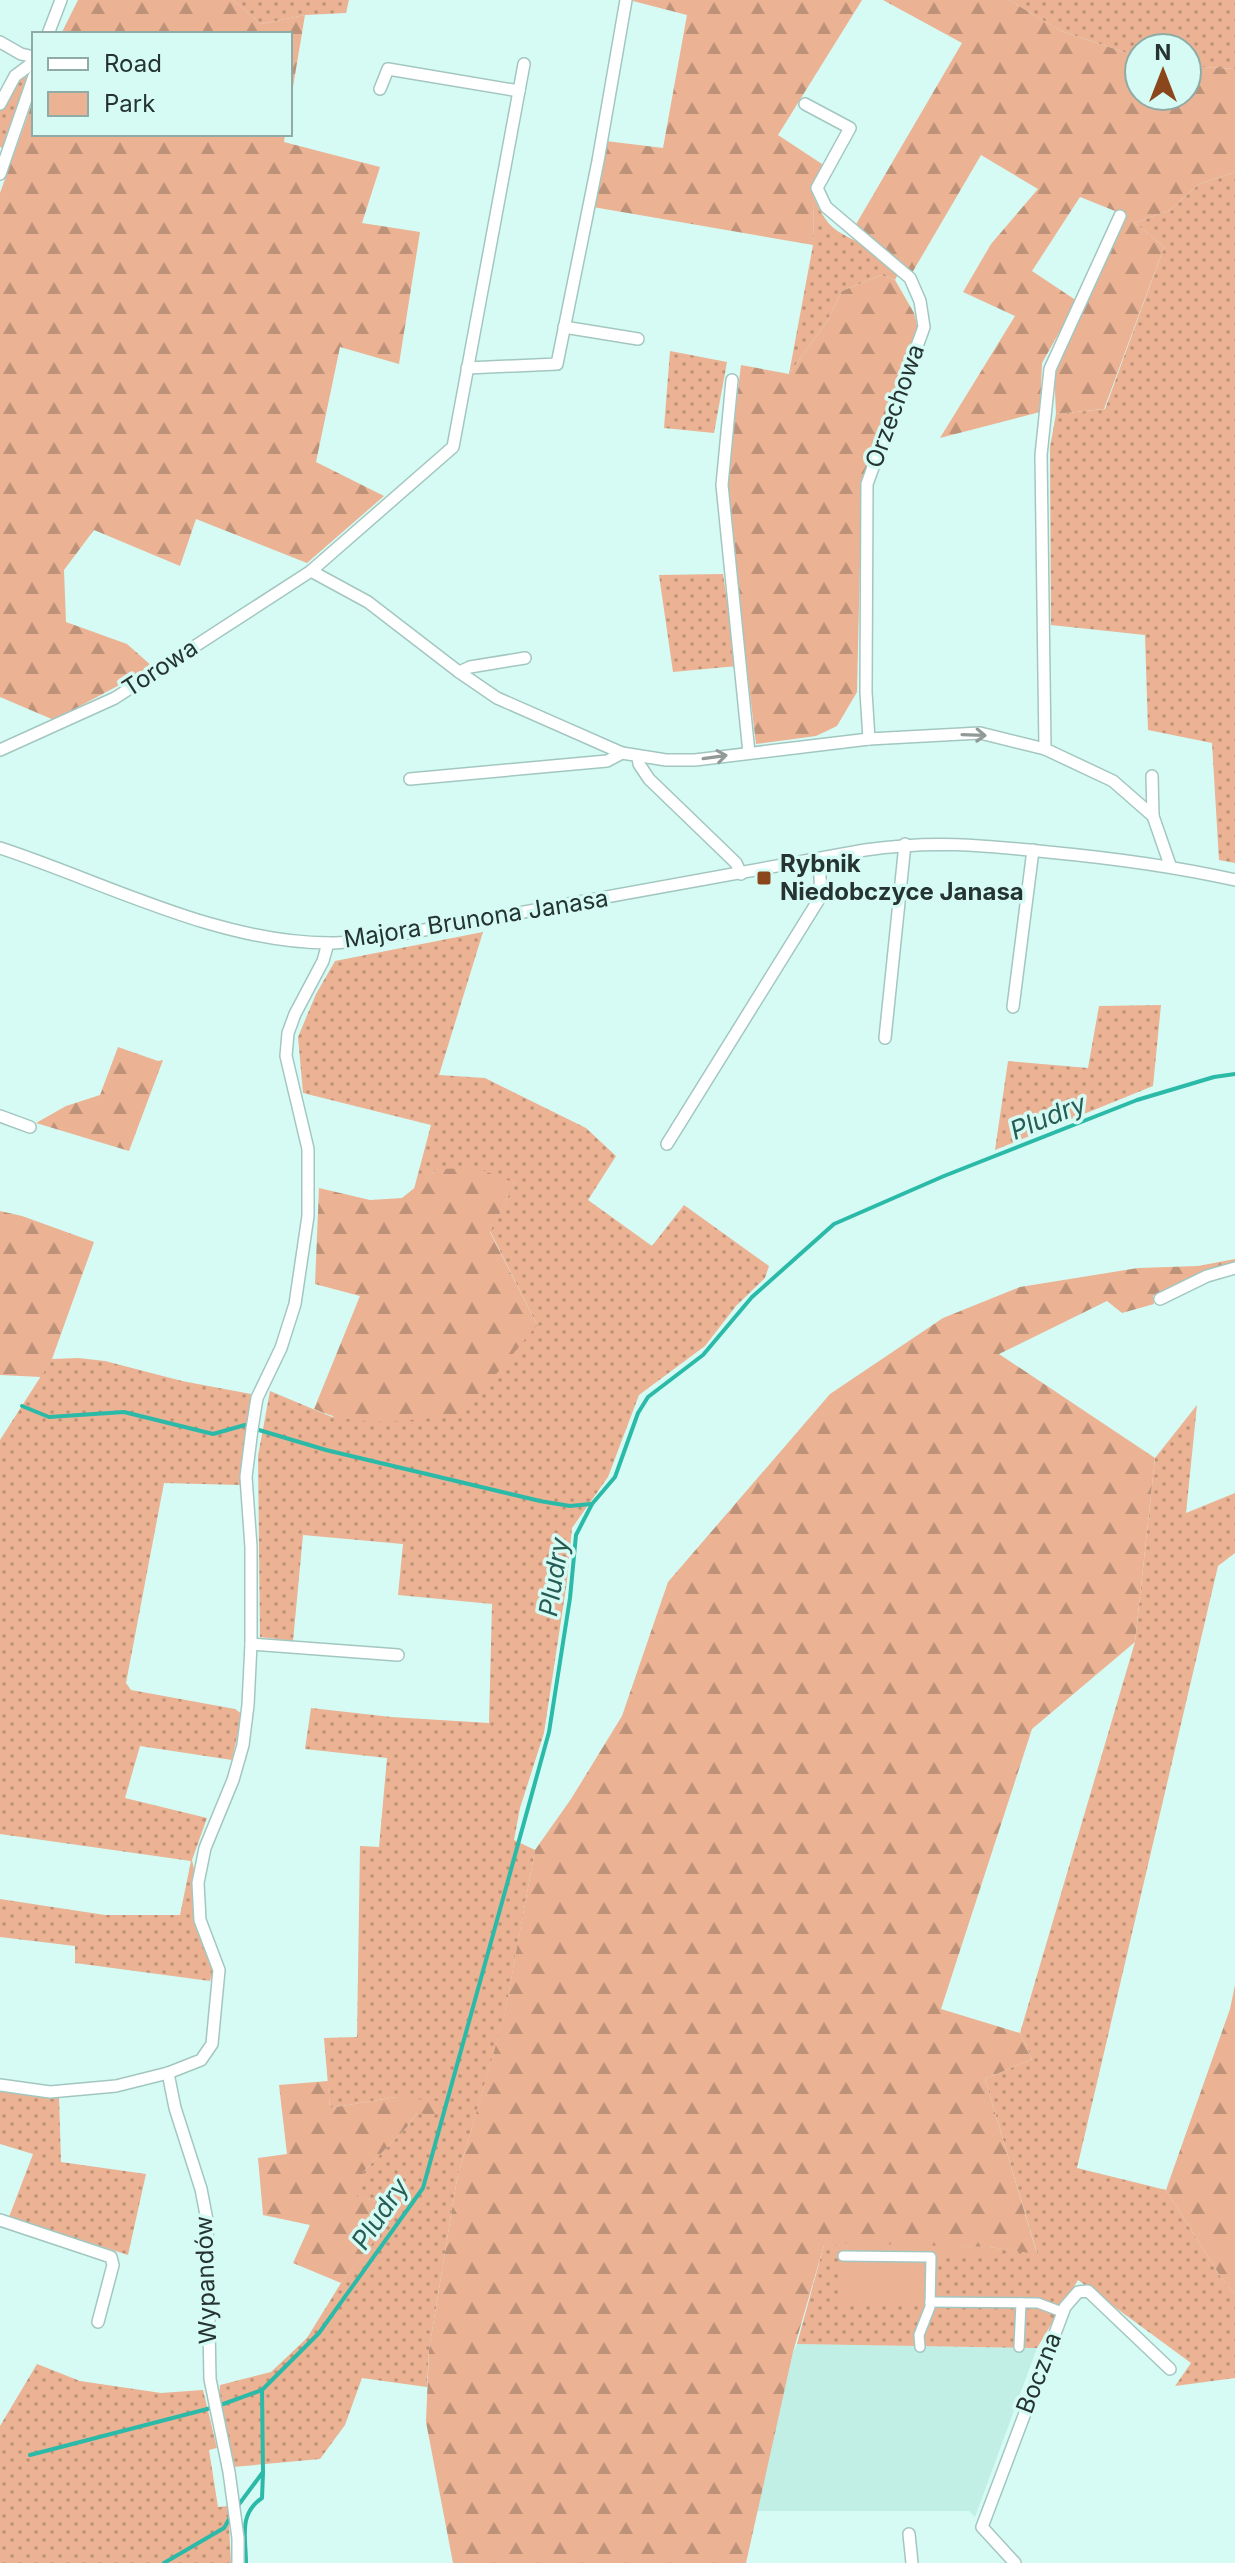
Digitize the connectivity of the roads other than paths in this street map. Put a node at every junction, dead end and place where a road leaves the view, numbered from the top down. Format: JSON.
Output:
{"nodes":[{"id":1,"x":61,"y":0,"type":"edge"},
{"id":2,"x":626,"y":0,"type":"edge"},
{"id":3,"x":49,"y":32,"type":"edge"},
{"id":4,"x":0,"y":42,"type":"edge"},
{"id":5,"x":32,"y":59,"type":"edge"},
{"id":6,"x":32,"y":62,"type":"edge"},
{"id":7,"x":524,"y":64,"type":"dead end"},
{"id":8,"x":32,"y":82,"type":"edge"},
{"id":9,"x":380,"y":89,"type":"dead end"},
{"id":10,"x":519,"y":91,"type":"junction"},
{"id":11,"x":0,"y":104,"type":"edge"},
{"id":12,"x":805,"y":104,"type":"dead end"},
{"id":13,"x":0,"y":174,"type":"edge"},
{"id":14,"x":1120,"y":216,"type":"dead end"},
{"id":15,"x":564,"y":327,"type":"junction"},
{"id":16,"x":638,"y":339,"type":"dead end"},
{"id":17,"x":467,"y":368,"type":"junction"},
{"id":18,"x":732,"y":380,"type":"dead end"},
{"id":19,"x":311,"y":571,"type":"junction"},
{"id":20,"x":525,"y":658,"type":"dead end"},
{"id":21,"x":459,"y":672,"type":"junction"},
{"id":22,"x":869,"y":739,"type":"junction"},
{"id":23,"x":1045,"y":749,"type":"junction"},
{"id":24,"x":0,"y":750,"type":"edge"},
{"id":25,"x":622,"y":753,"type":"junction"},
{"id":26,"x":749,"y":753,"type":"junction"},
{"id":27,"x":638,"y":757,"type":"junction"},
{"id":28,"x":1152,"y":776,"type":"dead end"},
{"id":29,"x":410,"y":779,"type":"dead end"},
{"id":30,"x":1153,"y":816,"type":"junction"},
{"id":31,"x":905,"y":844,"type":"junction"},
{"id":32,"x":0,"y":848,"type":"edge"},
{"id":33,"x":1033,"y":850,"type":"junction"},
{"id":34,"x":819,"y":859,"type":"junction"},
{"id":35,"x":1170,"y":865,"type":"junction"},
{"id":36,"x":741,"y":874,"type":"junction"},
{"id":37,"x":1235,"y":880,"type":"edge"},
{"id":38,"x":328,"y":943,"type":"junction"},
{"id":39,"x":1013,"y":1007,"type":"dead end"},
{"id":40,"x":885,"y":1038,"type":"dead end"},
{"id":41,"x":0,"y":1116,"type":"edge"},
{"id":42,"x":30,"y":1127,"type":"dead end"},
{"id":43,"x":667,"y":1144,"type":"dead end"},
{"id":44,"x":1235,"y":1268,"type":"edge"},
{"id":45,"x":1160,"y":1299,"type":"dead end"},
{"id":46,"x":251,"y":1644,"type":"junction"},
{"id":47,"x":398,"y":1655,"type":"dead end"},
{"id":48,"x":168,"y":2073,"type":"junction"},
{"id":49,"x":0,"y":2085,"type":"edge"},
{"id":50,"x":0,"y":2220,"type":"edge"},
{"id":51,"x":843,"y":2256,"type":"dead end"},
{"id":52,"x":930,"y":2302,"type":"junction"},
{"id":53,"x":1021,"y":2303,"type":"junction"},
{"id":54,"x":1062,"y":2312,"type":"junction"},
{"id":55,"x":98,"y":2322,"type":"dead end"},
{"id":56,"x":920,"y":2347,"type":"dead end"},
{"id":57,"x":1019,"y":2347,"type":"dead end"},
{"id":58,"x":1170,"y":2369,"type":"dead end"},
{"id":59,"x":909,"y":2534,"type":"dead end"},
{"id":60,"x":238,"y":2563,"type":"edge"},
{"id":61,"x":912,"y":2563,"type":"edge"},
{"id":62,"x":1015,"y":2563,"type":"edge"}],
"edges":[{"from":1,"to":3,"type":"street"},
{"from":2,"to":15,"type":"street"},
{"from":4,"to":5,"type":"street"},
{"from":6,"to":11,"type":"street"},
{"from":7,"to":10,"type":"street"},
{"from":8,"to":13,"type":"street"},
{"from":9,"to":10,"type":"street"},
{"from":10,"to":17,"type":"street"},
{"from":12,"to":22,"type":"street","name":"Orzechowa"},
{"from":14,"to":23,"type":"street"},
{"from":15,"to":16,"type":"street"},
{"from":15,"to":17,"type":"street"},
{"from":17,"to":19,"type":"street"},
{"from":18,"to":26,"type":"street"},
{"from":19,"to":21,"type":"street"},
{"from":19,"to":24,"type":"street","name":"Torowa"},
{"from":20,"to":21,"type":"street"},
{"from":21,"to":25,"type":"street"},
{"from":22,"to":23,"type":"street","one_way":true},
{"from":22,"to":26,"type":"street"},
{"from":23,"to":30,"type":"street"},
{"from":25,"to":27,"type":"street"},
{"from":25,"to":29,"type":"street"},
{"from":27,"to":26,"type":"street","one_way":true},
{"from":27,"to":36,"type":"street"},
{"from":28,"to":30,"type":"street"},
{"from":30,"to":35,"type":"street"},
{"from":31,"to":33,"type":"street","name":"Majora Brunona Janasa"},
{"from":31,"to":34,"type":"street","name":"Majora Brunona Janasa"},
{"from":31,"to":40,"type":"street"},
{"from":32,"to":38,"type":"street","name":"Majora Brunona Janasa"},
{"from":33,"to":35,"type":"street","name":"Majora Brunona Janasa"},
{"from":33,"to":39,"type":"street"},
{"from":34,"to":36,"type":"street","name":"Majora Brunona Janasa"},
{"from":34,"to":43,"type":"street"},
{"from":35,"to":37,"type":"street","name":"Majora Brunona Janasa"},
{"from":36,"to":38,"type":"street","name":"Majora Brunona Janasa"},
{"from":38,"to":46,"type":"street"},
{"from":41,"to":42,"type":"street"},
{"from":44,"to":45,"type":"street"},
{"from":46,"to":47,"type":"street"},
{"from":46,"to":48,"type":"street"},
{"from":48,"to":49,"type":"street"},
{"from":48,"to":60,"type":"street","name":"Wypandów"},
{"from":50,"to":55,"type":"street"},
{"from":51,"to":52,"type":"street"},
{"from":52,"to":53,"type":"street"},
{"from":52,"to":56,"type":"street"},
{"from":53,"to":54,"type":"street"},
{"from":53,"to":57,"type":"street"},
{"from":54,"to":58,"type":"street","name":"Boczna"},
{"from":54,"to":62,"type":"street","name":"Boczna"},
{"from":59,"to":61,"type":"street"}]}
